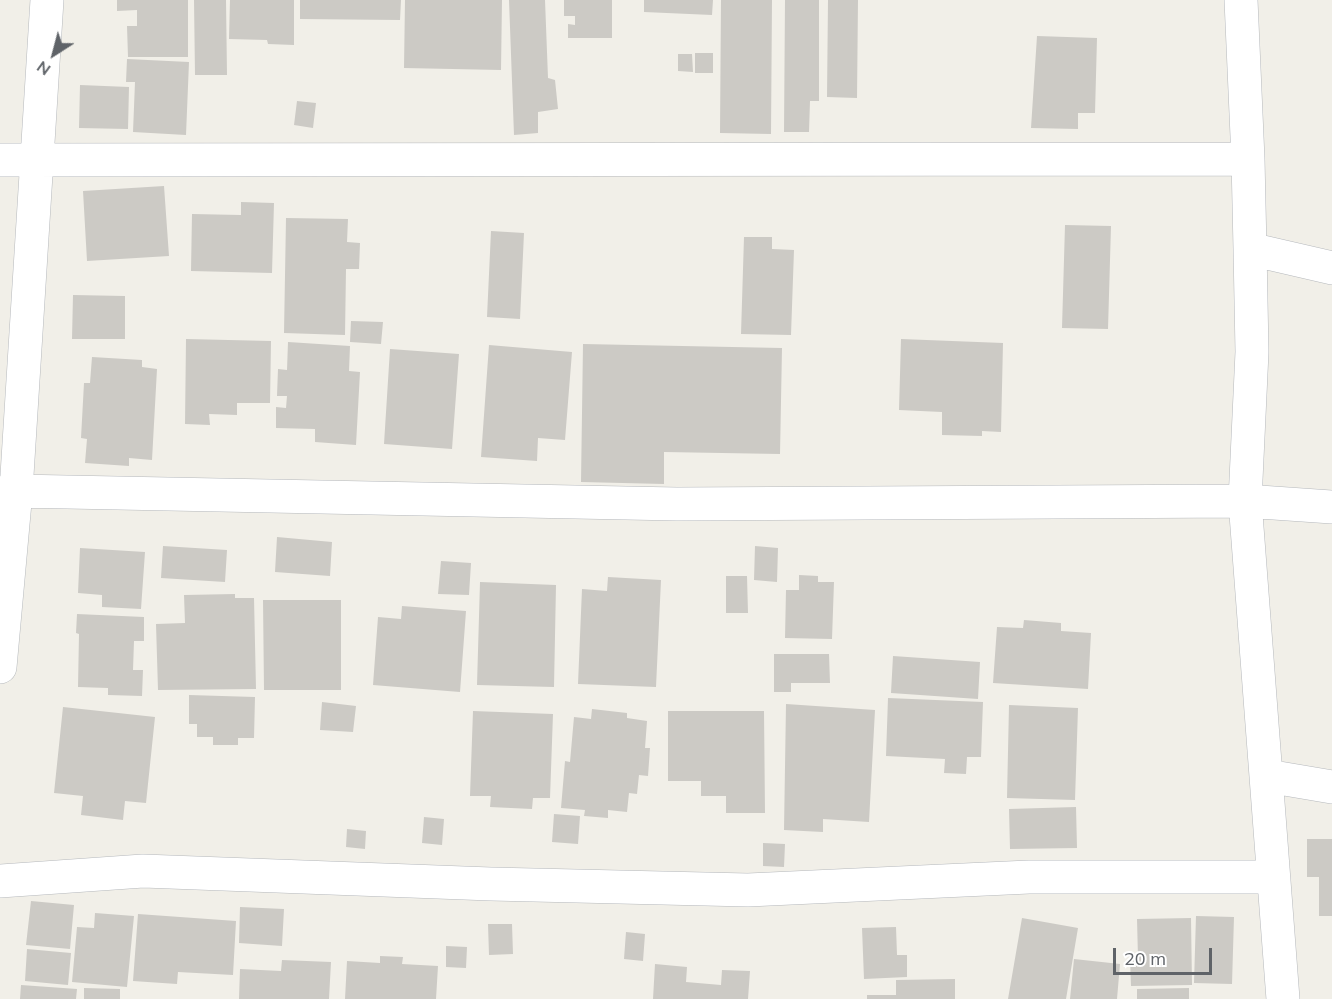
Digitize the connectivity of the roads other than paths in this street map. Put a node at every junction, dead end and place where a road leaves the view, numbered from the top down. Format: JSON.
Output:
{"nodes":[{"id":1,"x":47,"y":0,"type":"edge"},
{"id":2,"x":1240,"y":0,"type":"edge"},
{"id":3,"x":38,"y":159,"type":"junction"},
{"id":4,"x":1248,"y":159,"type":"junction"},
{"id":5,"x":0,"y":160,"type":"edge"},
{"id":6,"x":1250,"y":249,"type":"junction"},
{"id":7,"x":1332,"y":268,"type":"edge"},
{"id":8,"x":8,"y":492,"type":"edge"},
{"id":9,"x":1245,"y":501,"type":"junction"},
{"id":10,"x":1332,"y":507,"type":"edge"},
{"id":11,"x":0,"y":667,"type":"edge"},
{"id":12,"x":1267,"y":776,"type":"junction"},
{"id":13,"x":1332,"y":787,"type":"edge"},
{"id":14,"x":1272,"y":877,"type":"junction"},
{"id":15,"x":0,"y":881,"type":"edge"},
{"id":16,"x":1283,"y":999,"type":"edge"}],
"edges":[{"from":1,"to":3,"type":"street"},
{"from":2,"to":4,"type":"street"},
{"from":3,"to":4,"type":"street"},
{"from":3,"to":5,"type":"street"},
{"from":3,"to":8,"type":"street"},
{"from":4,"to":6,"type":"street"},
{"from":6,"to":7,"type":"street"},
{"from":6,"to":9,"type":"street"},
{"from":8,"to":9,"type":"street"},
{"from":8,"to":11,"type":"street"},
{"from":9,"to":10,"type":"street"},
{"from":9,"to":12,"type":"street"},
{"from":12,"to":13,"type":"street"},
{"from":12,"to":14,"type":"street"},
{"from":14,"to":15,"type":"street"},
{"from":14,"to":16,"type":"street"}]}
